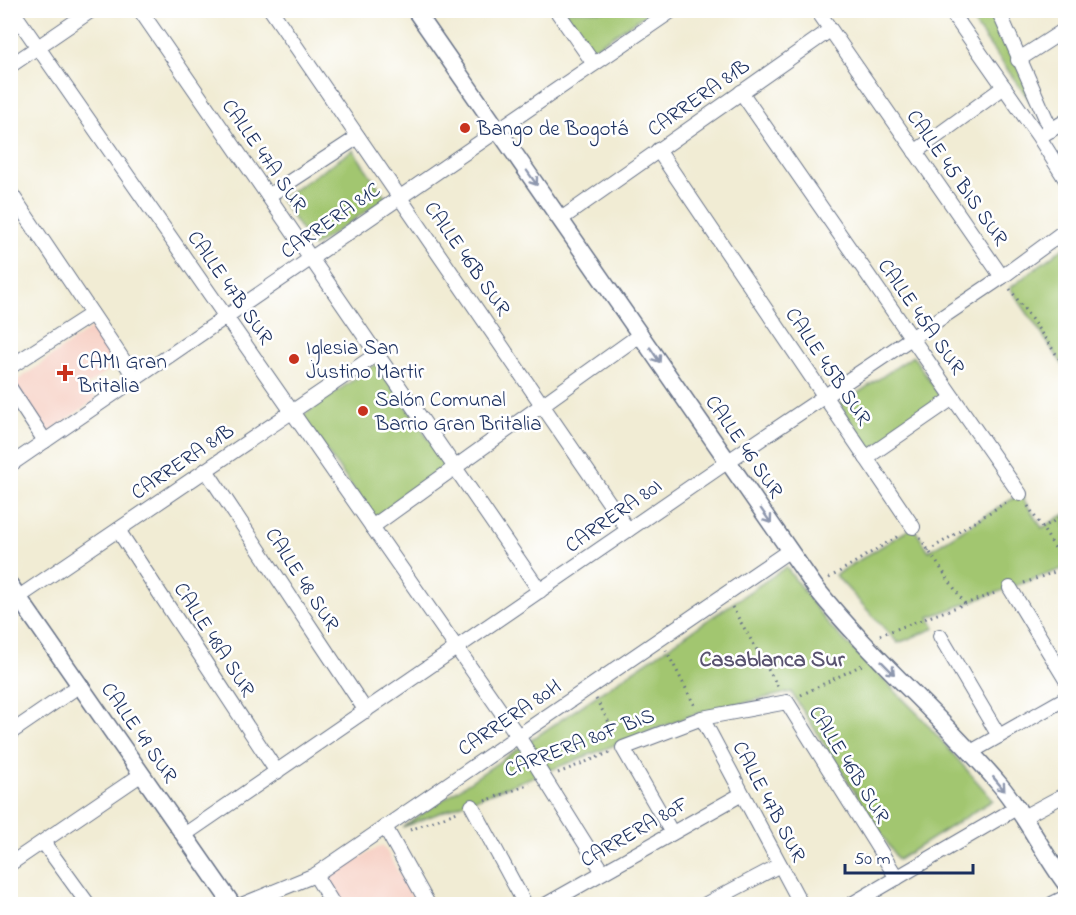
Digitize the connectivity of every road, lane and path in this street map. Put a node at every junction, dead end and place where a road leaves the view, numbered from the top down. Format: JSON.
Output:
{"nodes":[{"id":1,"x":12,"y":10,"type":"edge"},
{"id":2,"x":92,"y":10,"type":"edge"},
{"id":3,"x":140,"y":10,"type":"edge"},
{"id":4,"x":271,"y":10,"type":"edge"},
{"id":5,"x":415,"y":10,"type":"edge"},
{"id":6,"x":556,"y":10,"type":"edge"},
{"id":7,"x":673,"y":10,"type":"edge"},
{"id":8,"x":817,"y":10,"type":"edge"},
{"id":9,"x":950,"y":10,"type":"edge"},
{"id":10,"x":998,"y":10,"type":"edge"},
{"id":11,"x":1065,"y":29,"type":"edge"},
{"id":12,"x":830,"y":30,"type":"junction"},
{"id":13,"x":38,"y":48,"type":"junction"},
{"id":14,"x":1018,"y":60,"type":"junction"},
{"id":15,"x":594,"y":64,"type":"junction"},
{"id":16,"x":10,"y":66,"type":"edge"},
{"id":17,"x":1004,"y":87,"type":"junction"},
{"id":18,"x":741,"y":92,"type":"junction"},
{"id":19,"x":1065,"y":121,"type":"edge"},
{"id":20,"x":498,"y":130,"type":"junction"},
{"id":21,"x":1045,"y":133,"type":"junction"},
{"id":22,"x":358,"y":137,"type":"junction"},
{"id":23,"x":658,"y":150,"type":"junction"},
{"id":24,"x":915,"y":152,"type":"junction"},
{"id":25,"x":1065,"y":180,"type":"edge"},
{"id":26,"x":10,"y":192,"type":"edge"},
{"id":27,"x":268,"y":196,"type":"junction"},
{"id":28,"x":400,"y":197,"type":"junction"},
{"id":29,"x":561,"y":219,"type":"junction"},
{"id":30,"x":1065,"y":230,"type":"edge"},
{"id":31,"x":311,"y":259,"type":"junction"},
{"id":32,"x":1002,"y":277,"type":"junction"},
{"id":33,"x":92,"y":314,"type":"junction"},
{"id":34,"x":226,"y":317,"type":"junction"},
{"id":35,"x":641,"y":334,"type":"junction"},
{"id":36,"x":912,"y":338,"type":"junction"},
{"id":37,"x":377,"y":354,"type":"junction"},
{"id":38,"x":10,"y":367,"type":"edge"},
{"id":39,"x":1065,"y":368,"type":"edge"},
{"id":40,"x":136,"y":379,"type":"junction"},
{"id":41,"x":10,"y":388,"type":"edge"},
{"id":42,"x":825,"y":397,"type":"junction"},
{"id":43,"x":954,"y":398,"type":"junction"},
{"id":44,"x":543,"y":404,"type":"junction"},
{"id":45,"x":292,"y":412,"type":"junction"},
{"id":46,"x":45,"y":441,"type":"junction"},
{"id":47,"x":866,"y":458,"type":"junction"},
{"id":48,"x":727,"y":462,"type":"junction"},
{"id":49,"x":10,"y":465,"type":"edge"},
{"id":50,"x":456,"y":467,"type":"junction"},
{"id":51,"x":206,"y":470,"type":"junction"},
{"id":52,"x":1020,"y":494,"type":"junction"},
{"id":53,"x":1065,"y":514,"type":"edge"},
{"id":54,"x":372,"y":527,"type":"junction"},
{"id":55,"x":912,"y":527,"type":"junction"},
{"id":56,"x":1042,"y":528,"type":"junction"},
{"id":57,"x":118,"y":530,"type":"junction"},
{"id":58,"x":628,"y":530,"type":"junction"},
{"id":59,"x":790,"y":550,"type":"junction"},
{"id":60,"x":928,"y":551,"type":"junction"},
{"id":61,"x":1065,"y":566,"type":"edge"},
{"id":62,"x":815,"y":587,"type":"junction"},
{"id":63,"x":1010,"y":588,"type":"junction"},
{"id":64,"x":540,"y":591,"type":"junction"},
{"id":65,"x":725,"y":594,"type":"junction"},
{"id":66,"x":13,"y":595,"type":"edge"},
{"id":67,"x":965,"y":604,"type":"junction"},
{"id":68,"x":940,"y":636,"type":"dead end"},
{"id":69,"x":660,"y":639,"type":"junction"},
{"id":70,"x":862,"y":642,"type":"junction"},
{"id":71,"x":457,"y":648,"type":"junction"},
{"id":72,"x":878,"y":657,"type":"junction"},
{"id":73,"x":1065,"y":680,"type":"edge"},
{"id":74,"x":80,"y":685,"type":"junction"},
{"id":75,"x":589,"y":687,"type":"junction"},
{"id":76,"x":1065,"y":698,"type":"edge"},
{"id":77,"x":787,"y":702,"type":"junction"},
{"id":78,"x":366,"y":711,"type":"junction"},
{"id":79,"x":702,"y":718,"type":"junction"},
{"id":80,"x":10,"y":733,"type":"edge"},
{"id":81,"x":518,"y":736,"type":"junction"},
{"id":82,"x":999,"y":736,"type":"junction"},
{"id":83,"x":623,"y":748,"type":"junction"},
{"id":84,"x":971,"y":752,"type":"junction"},
{"id":85,"x":277,"y":772,"type":"junction"},
{"id":86,"x":142,"y":774,"type":"junction"},
{"id":87,"x":546,"y":778,"type":"junction"},
{"id":88,"x":742,"y":794,"type":"junction"},
{"id":89,"x":1065,"y":794,"type":"edge"},
{"id":90,"x":472,"y":806,"type":"junction"},
{"id":91,"x":1022,"y":812,"type":"junction"},
{"id":92,"x":388,"y":832,"type":"junction"},
{"id":93,"x":672,"y":833,"type":"junction"},
{"id":94,"x":184,"y":836,"type":"junction"},
{"id":95,"x":43,"y":842,"type":"junction"},
{"id":96,"x":10,"y":864,"type":"edge"},
{"id":97,"x":780,"y":865,"type":"junction"},
{"id":98,"x":603,"y":872,"type":"junction"},
{"id":99,"x":315,"y":875,"type":"junction"},
{"id":100,"x":897,"y":878,"type":"junction"},
{"id":101,"x":1065,"y":884,"type":"edge"},
{"id":102,"x":1065,"y":897,"type":"edge"},
{"id":103,"x":88,"y":904,"type":"edge"},
{"id":104,"x":232,"y":904,"type":"edge"},
{"id":105,"x":244,"y":904,"type":"edge"},
{"id":106,"x":333,"y":904,"type":"edge"},
{"id":107,"x":428,"y":904,"type":"edge"},
{"id":108,"x":525,"y":904,"type":"edge"},
{"id":109,"x":547,"y":904,"type":"edge"},
{"id":110,"x":706,"y":904,"type":"edge"},
{"id":111,"x":801,"y":904,"type":"edge"},
{"id":112,"x":852,"y":904,"type":"edge"},
{"id":113,"x":1052,"y":904,"type":"edge"}],
"edges":[{"from":1,"to":13,"type":"street","name":"CALLE 47B SUR"},
{"from":2,"to":13,"type":"street"},
{"from":3,"to":27,"type":"street","name":"CALLE 47A SUR"},
{"from":4,"to":22,"type":"street","name":"CALLE 46B SUR"},
{"from":5,"to":20,"type":"street","name":"CALLE 46 SUR"},
{"from":6,"to":15,"type":"street"},
{"from":7,"to":15,"type":"street","name":"CARRERA 81C"},
{"from":8,"to":12,"type":"street","name":"CALLE 45 BIS SUR"},
{"from":9,"to":17,"type":"street"},
{"from":10,"to":14,"type":"street"},
{"from":11,"to":14,"type":"street"},
{"from":12,"to":18,"type":"street","name":"CARRERA 81B"},
{"from":12,"to":24,"type":"street","name":"CALLE 45 BIS SUR"},
{"from":13,"to":16,"type":"street"},
{"from":13,"to":34,"type":"street","name":"CALLE 47B SUR"},
{"from":14,"to":21,"type":"street"},
{"from":15,"to":20,"type":"street","name":"CARRERA 81C"},
{"from":17,"to":21,"type":"street"},
{"from":17,"to":24,"type":"street"},
{"from":18,"to":23,"type":"street","name":"CARRERA 81B"},
{"from":18,"to":36,"type":"street","name":"CALLE 45A SUR"},
{"from":19,"to":21,"type":"street"},
{"from":20,"to":28,"type":"street","name":"CARRERA 81C"},
{"from":20,"to":29,"type":"street","name":"CALLE 46 SUR","one_way":true},
{"from":21,"to":25,"type":"street"},
{"from":22,"to":27,"type":"street"},
{"from":22,"to":28,"type":"street","name":"CALLE 46B SUR"},
{"from":23,"to":29,"type":"street","name":"CARRERA 81B"},
{"from":23,"to":42,"type":"street","name":"CALLE 45B SUR"},
{"from":24,"to":32,"type":"street","name":"CALLE 45 BIS SUR"},
{"from":26,"to":33,"type":"street"},
{"from":27,"to":31,"type":"street","name":"CALLE 47A SUR"},
{"from":28,"to":31,"type":"street","name":"CARRERA 81C"},
{"from":28,"to":44,"type":"street","name":"CALLE 46B SUR"},
{"from":29,"to":35,"type":"street","name":"CALLE 46 SUR"},
{"from":30,"to":32,"type":"street","name":"CARRERA 80I"},
{"from":31,"to":34,"type":"street","name":"CARRERA 81C"},
{"from":31,"to":37,"type":"street","name":"CALLE 47A SUR"},
{"from":32,"to":36,"type":"street","name":"CARRERA 80I"},
{"from":32,"to":39,"type":"path","name":"CALLE 45 BIS SUR"},
{"from":33,"to":38,"type":"street"},
{"from":33,"to":40,"type":"street"},
{"from":34,"to":40,"type":"street","name":"CARRERA 81C"},
{"from":34,"to":45,"type":"street","name":"CALLE 47B SUR"},
{"from":35,"to":44,"type":"street"},
{"from":35,"to":48,"type":"street","name":"CALLE 46 SUR","one_way":true},
{"from":36,"to":42,"type":"street","name":"CARRERA 80I"},
{"from":36,"to":43,"type":"street","name":"CALLE 45A SUR"},
{"from":37,"to":45,"type":"street","name":"CARRERA 81B"},
{"from":37,"to":50,"type":"street","name":"CALLE 47A SUR"},
{"from":40,"to":46,"type":"street","name":"CARRERA 81C"},
{"from":41,"to":46,"type":"street"},
{"from":42,"to":47,"type":"street","name":"CALLE 45B SUR"},
{"from":42,"to":48,"type":"street","name":"CARRERA 80I"},
{"from":43,"to":47,"type":"street"},
{"from":43,"to":52,"type":"street","name":"CALLE 45A SUR"},
{"from":44,"to":50,"type":"street"},
{"from":44,"to":58,"type":"street","name":"CALLE 46B SUR"},
{"from":45,"to":51,"type":"street","name":"CARRERA 81B"},
{"from":45,"to":54,"type":"street","name":"CALLE 47B SUR"},
{"from":46,"to":49,"type":"street","name":"CARRERA 81C"},
{"from":47,"to":55,"type":"street","name":"CALLE 45B SUR"},
{"from":48,"to":58,"type":"street","name":"CARRERA 80I"},
{"from":48,"to":59,"type":"street","name":"CALLE 46 SUR","one_way":true},
{"from":50,"to":54,"type":"street"},
{"from":50,"to":64,"type":"street","name":"CALLE 47A SUR"},
{"from":51,"to":57,"type":"street","name":"CARRERA 81B"},
{"from":51,"to":78,"type":"street","name":"CALLE 48 SUR"},
{"from":52,"to":56,"type":"path"},
{"from":52,"to":60,"type":"path"},
{"from":53,"to":56,"type":"path"},
{"from":54,"to":71,"type":"street","name":"CALLE 47B SUR"},
{"from":55,"to":60,"type":"path"},
{"from":55,"to":62,"type":"path"},
{"from":56,"to":61,"type":"path"},
{"from":57,"to":66,"type":"street","name":"CARRERA 81B"},
{"from":57,"to":85,"type":"street","name":"CALLE 48A SUR"},
{"from":58,"to":64,"type":"street","name":"CARRERA 80I"},
{"from":59,"to":62,"type":"street","name":"CALLE 46 SUR"},
{"from":59,"to":65,"type":"street","name":"CARRERA 80H"},
{"from":60,"to":67,"type":"path"},
{"from":61,"to":63,"type":"path"},
{"from":62,"to":70,"type":"street","name":"CALLE 46 SUR"},
{"from":63,"to":67,"type":"path"},
{"from":63,"to":73,"type":"street"},
{"from":64,"to":71,"type":"street","name":"CARRERA 80I"},
{"from":65,"to":69,"type":"street","name":"CARRERA 80H"},
{"from":65,"to":77,"type":"path"},
{"from":66,"to":74,"type":"street","name":"CALLE 49 SUR"},
{"from":67,"to":70,"type":"path"},
{"from":68,"to":82,"type":"street"},
{"from":69,"to":75,"type":"street","name":"CARRERA 80H"},
{"from":69,"to":79,"type":"path"},
{"from":70,"to":72,"type":"street","name":"CALLE 46 SUR"},
{"from":71,"to":78,"type":"street","name":"CARRERA 80I"},
{"from":71,"to":81,"type":"street","name":"CALLE 47B SUR"},
{"from":72,"to":77,"type":"path"},
{"from":72,"to":84,"type":"street","name":"CALLE 46 SUR","one_way":true},
{"from":74,"to":80,"type":"street"},
{"from":74,"to":86,"type":"street","name":"CALLE 49 SUR"},
{"from":75,"to":81,"type":"street","name":"CARRERA 80H"},
{"from":75,"to":83,"type":"path"},
{"from":76,"to":82,"type":"street"},
{"from":77,"to":79,"type":"street","name":"CARRERA 80F BIS"},
{"from":77,"to":100,"type":"street","name":"CALLE 46B SUR"},
{"from":78,"to":85,"type":"street","name":"CARRERA 80I"},
{"from":79,"to":83,"type":"street","name":"CARRERA 80F BIS"},
{"from":79,"to":88,"type":"street","name":"CALLE 47B SUR"},
{"from":81,"to":87,"type":"street"},
{"from":81,"to":92,"type":"street","name":"CARRERA 80H"},
{"from":82,"to":84,"type":"street"},
{"from":83,"to":87,"type":"path","name":"CARRERA 80F BIS"},
{"from":83,"to":93,"type":"street"},
{"from":84,"to":91,"type":"street","name":"CALLE 46 SUR","one_way":true},
{"from":85,"to":94,"type":"street","name":"CARRERA 80I"},
{"from":86,"to":94,"type":"street","name":"CALLE 49 SUR"},
{"from":86,"to":95,"type":"street"},
{"from":87,"to":90,"type":"path","name":"CARRERA 80F BIS"},
{"from":87,"to":98,"type":"street"},
{"from":88,"to":93,"type":"street","name":"CARRERA 80F"},
{"from":88,"to":97,"type":"street","name":"CALLE 47B SUR"},
{"from":89,"to":91,"type":"street"},
{"from":90,"to":92,"type":"path","name":"CARRERA 80F BIS"},
{"from":90,"to":108,"type":"street"},
{"from":91,"to":100,"type":"street"},
{"from":91,"to":101,"type":"street","name":"CALLE 46 SUR"},
{"from":92,"to":99,"type":"street","name":"CARRERA 80H"},
{"from":92,"to":107,"type":"street"},
{"from":93,"to":98,"type":"street","name":"CARRERA 80F"},
{"from":94,"to":104,"type":"street","name":"CALLE 49 SUR"},
{"from":95,"to":96,"type":"street"},
{"from":95,"to":103,"type":"street"},
{"from":97,"to":110,"type":"street"},
{"from":97,"to":111,"type":"street","name":"CALLE 47B SUR"},
{"from":98,"to":109,"type":"street","name":"CARRERA 80F"},
{"from":99,"to":105,"type":"street","name":"CARRERA 80H"},
{"from":99,"to":106,"type":"street"},
{"from":100,"to":112,"type":"street"},
{"from":102,"to":113,"type":"street"}]}
